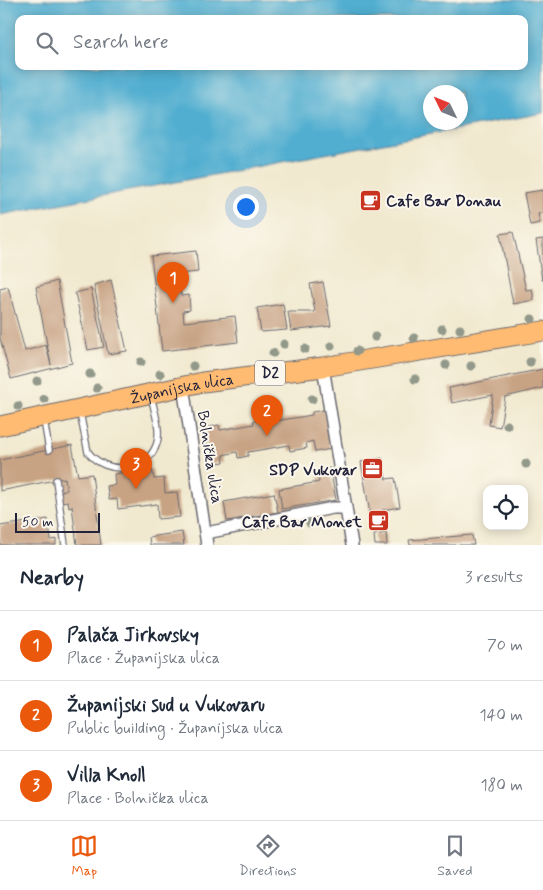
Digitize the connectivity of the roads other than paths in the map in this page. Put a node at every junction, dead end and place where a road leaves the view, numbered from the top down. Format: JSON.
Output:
{"nodes":[{"id":1,"x":543,"y":331,"type":"edge"},
{"id":2,"x":323,"y":367,"type":"junction"},
{"id":3,"x":183,"y":386,"type":"junction"},
{"id":4,"x":151,"y":392,"type":"junction"},
{"id":5,"x":79,"y":408,"type":"junction"},
{"id":6,"x":43,"y":416,"type":"junction"},
{"id":7,"x":0,"y":426,"type":"edge"},
{"id":8,"x":49,"y":450,"type":"dead end"},
{"id":9,"x":56,"y":480,"type":"dead end"},
{"id":10,"x":346,"y":508,"type":"junction"},
{"id":11,"x":206,"y":533,"type":"junction"},
{"id":12,"x":65,"y":545,"type":"edge"},
{"id":13,"x":207,"y":545,"type":"edge"},
{"id":14,"x":352,"y":545,"type":"edge"}],
"edges":[{"from":1,"to":2,"type":"main road","name":"Županijska ulica","number":"D2"},
{"from":2,"to":3,"type":"main road","name":"Županijska ulica","number":"D2"},
{"from":2,"to":10,"type":"street"},
{"from":3,"to":4,"type":"main road","name":"Županijska ulica","number":"D2"},
{"from":3,"to":11,"type":"street","name":"Bolnička ulica"},
{"from":4,"to":5,"type":"main road","name":"Županijska ulica","number":"D2"},
{"from":4,"to":5,"type":"lane"},
{"from":5,"to":6,"type":"main road","name":"Županijska ulica","number":"D2"},
{"from":6,"to":7,"type":"main road","name":"Županijska ulica","number":"D2"},
{"from":6,"to":8,"type":"lane"},
{"from":9,"to":12,"type":"lane"},
{"from":10,"to":11,"type":"street"},
{"from":10,"to":14,"type":"street"},
{"from":11,"to":13,"type":"street","name":"Bolnička ulica"}]}
